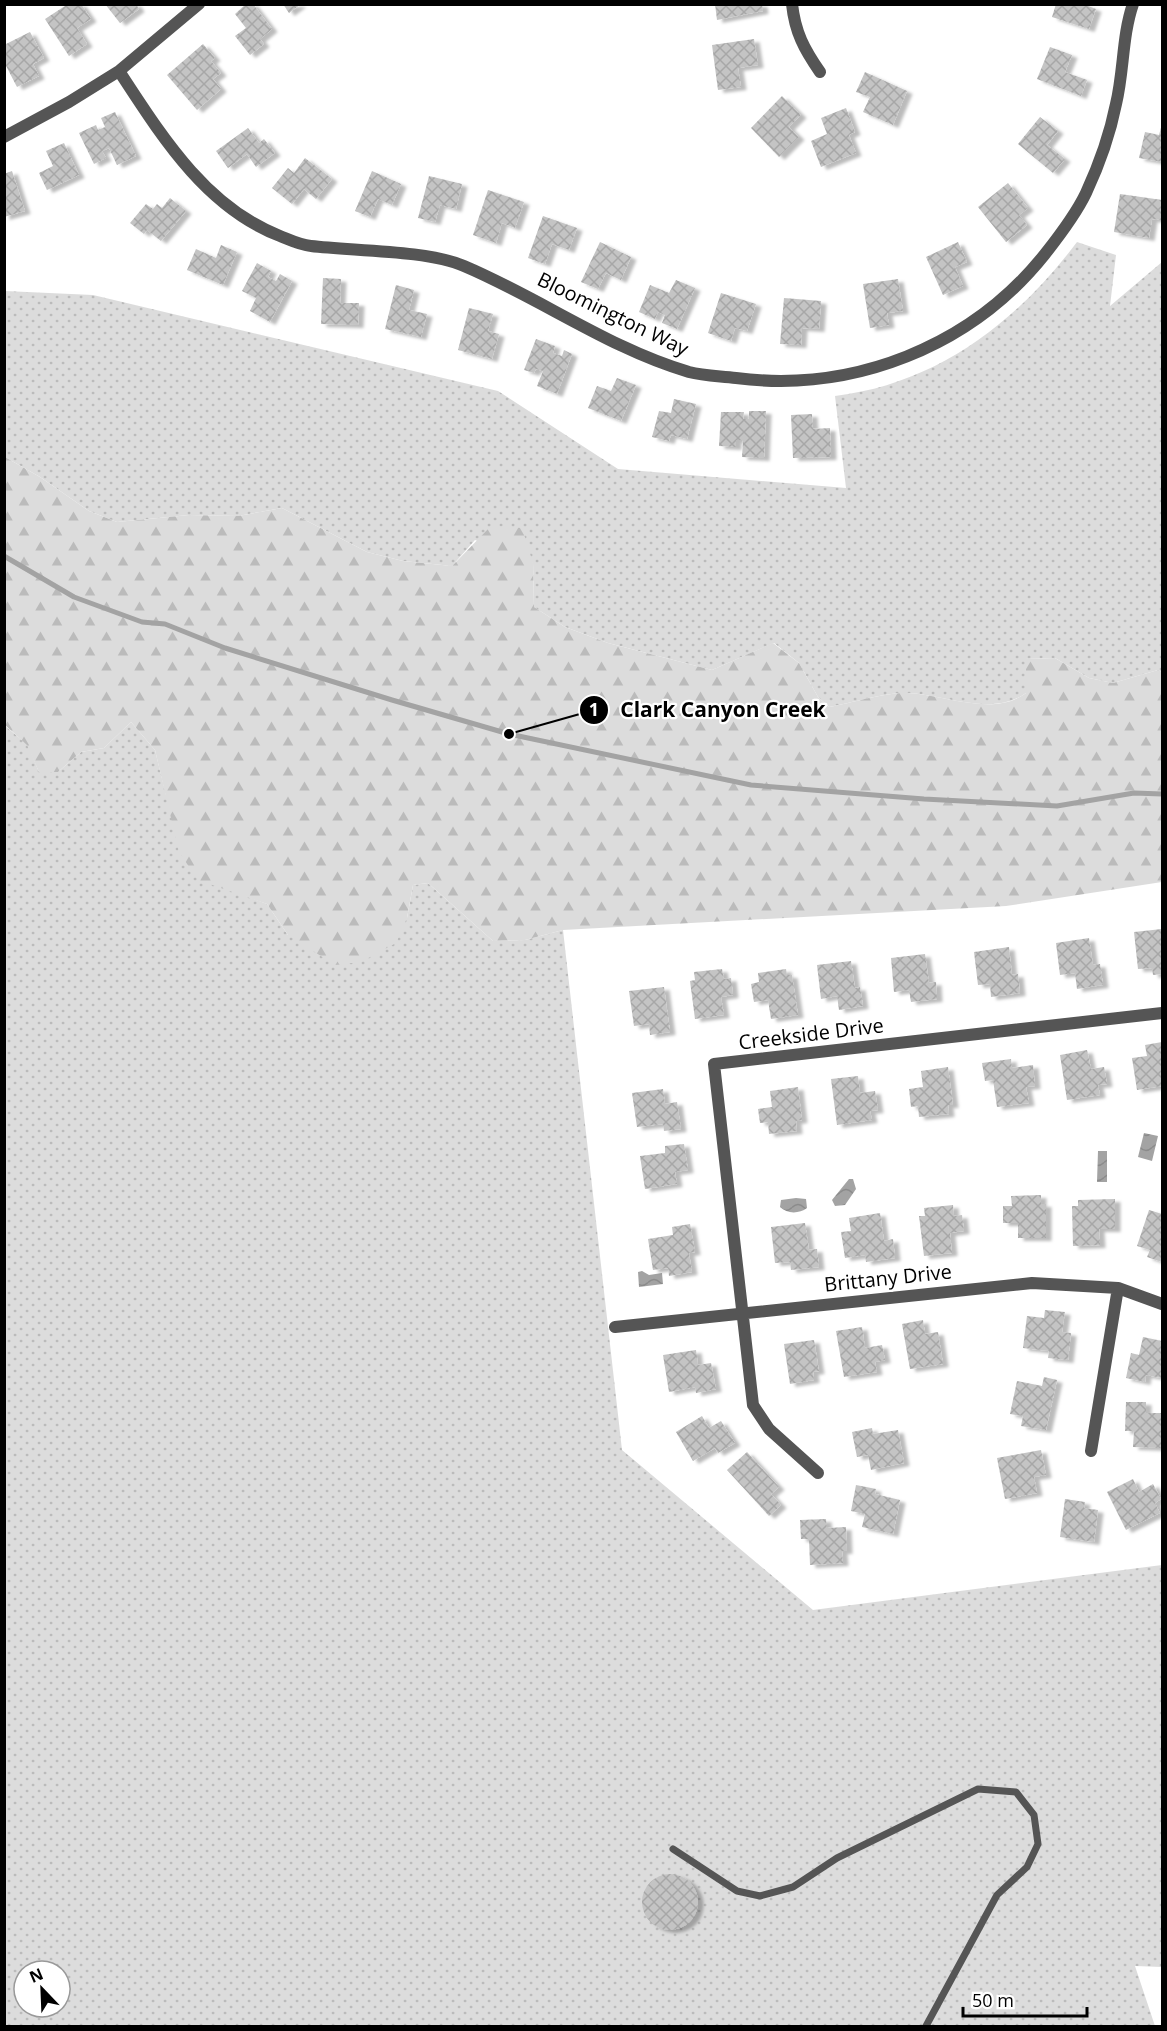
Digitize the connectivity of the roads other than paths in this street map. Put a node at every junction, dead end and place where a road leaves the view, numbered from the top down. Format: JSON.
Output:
{"nodes":[{"id":1,"x":199,"y":4,"type":"edge"},
{"id":2,"x":792,"y":4,"type":"edge"},
{"id":3,"x":1133,"y":4,"type":"edge"},
{"id":4,"x":119,"y":71,"type":"junction"},
{"id":5,"x":820,"y":72,"type":"dead end"},
{"id":6,"x":4,"y":137,"type":"edge"},
{"id":7,"x":1162,"y":1013,"type":"edge"},
{"id":8,"x":1118,"y":1288,"type":"junction"},
{"id":9,"x":1162,"y":1304,"type":"edge"},
{"id":10,"x":743,"y":1314,"type":"junction"},
{"id":11,"x":615,"y":1327,"type":"dead end"},
{"id":12,"x":1091,"y":1451,"type":"dead end"},
{"id":13,"x":818,"y":1473,"type":"dead end"},
{"id":14,"x":673,"y":1850,"type":"dead end"},
{"id":15,"x":926,"y":2026,"type":"edge"}],
"edges":[{"from":1,"to":4,"type":"street"},
{"from":2,"to":5,"type":"street"},
{"from":3,"to":4,"type":"street","name":"Bloomington Way"},
{"from":4,"to":6,"type":"street"},
{"from":7,"to":10,"type":"street","name":"Creekside Drive"},
{"from":8,"to":9,"type":"street","name":"Brittany Drive"},
{"from":8,"to":10,"type":"street","name":"Brittany Drive"},
{"from":8,"to":12,"type":"street"},
{"from":10,"to":11,"type":"street","name":"Brittany Drive"},
{"from":10,"to":13,"type":"street"},
{"from":14,"to":15,"type":"lane"}]}
